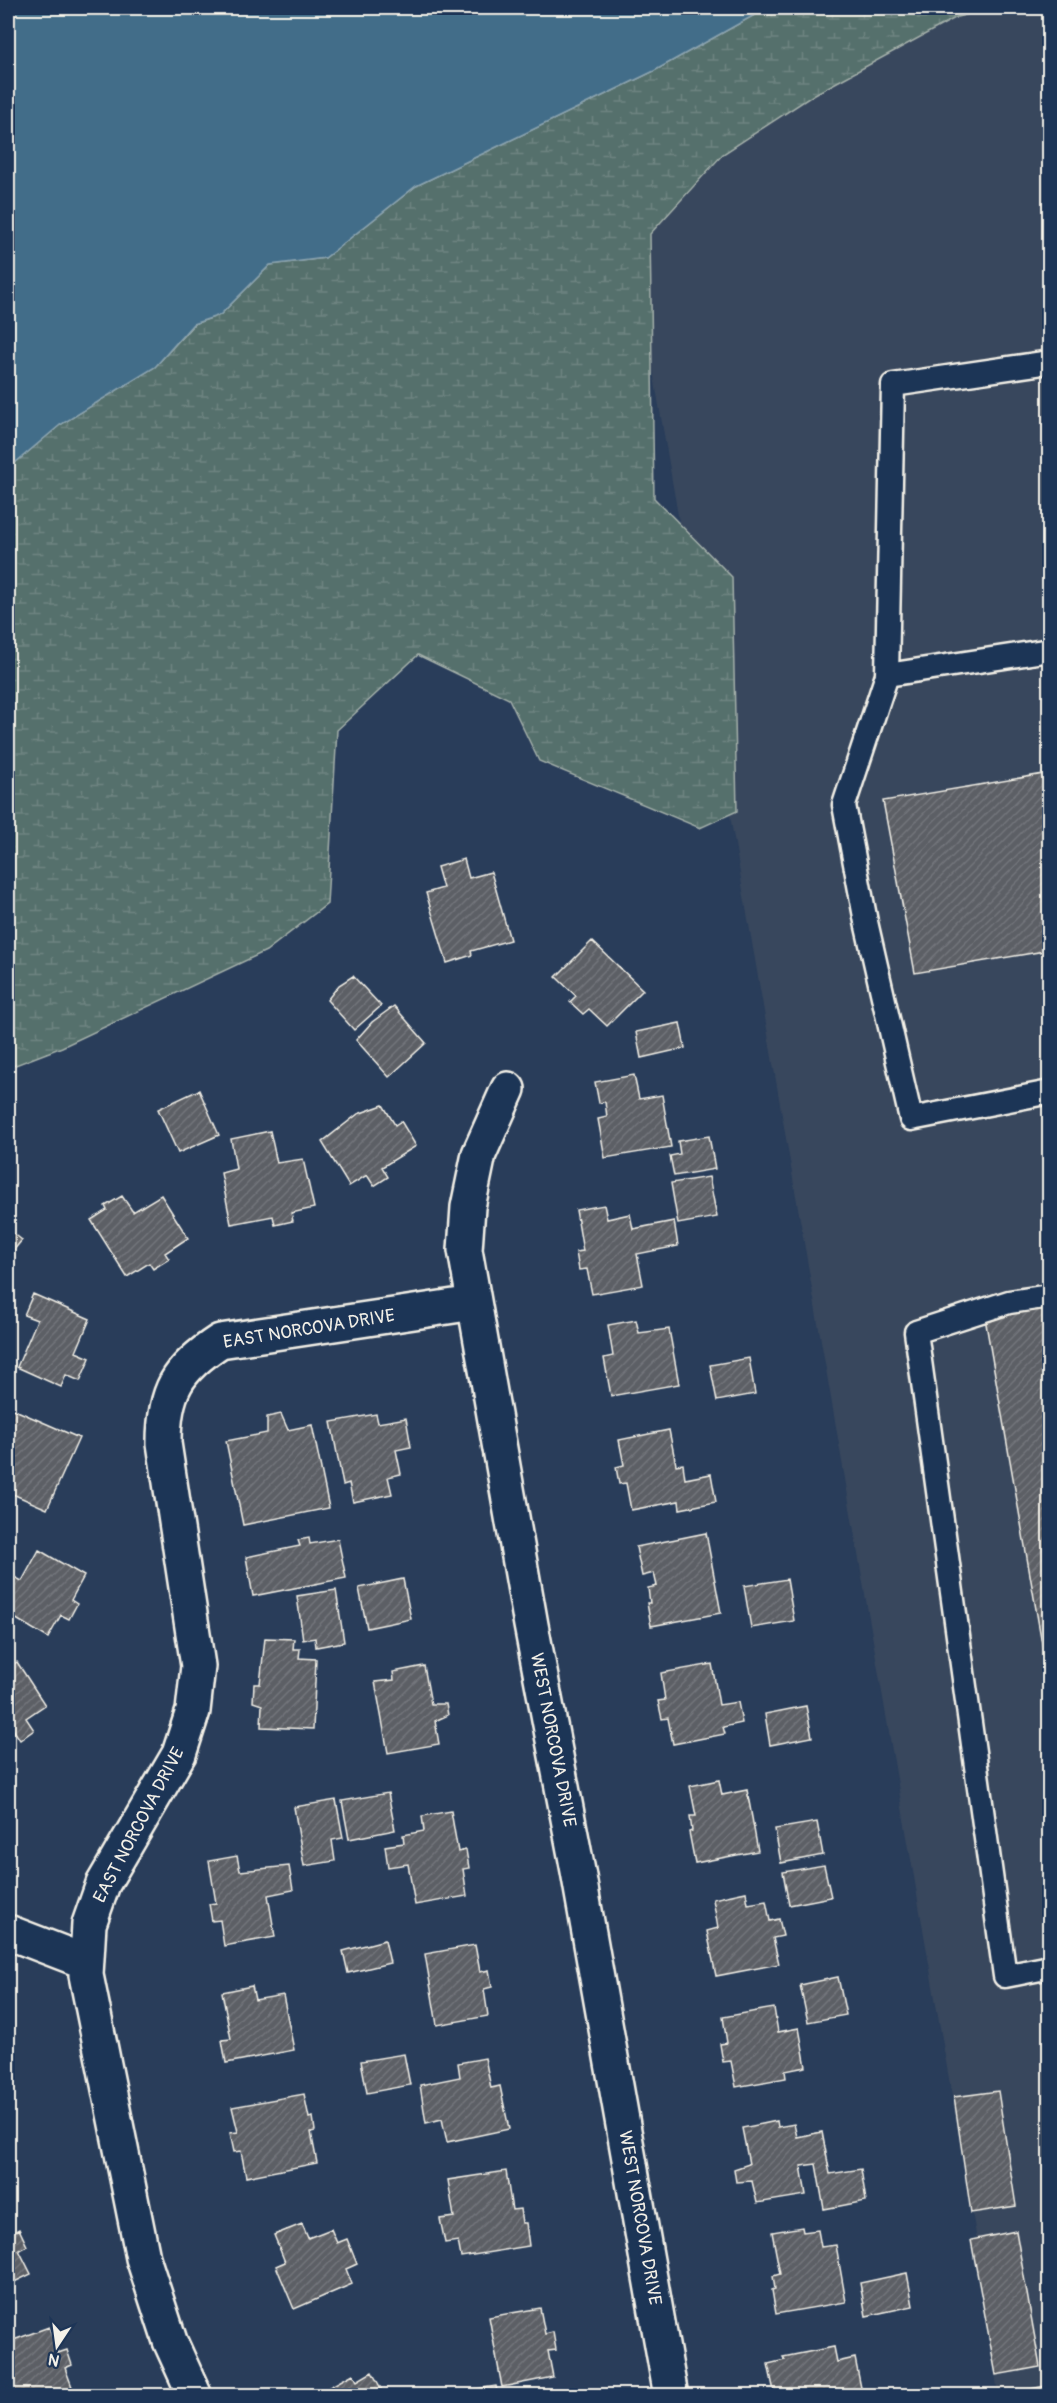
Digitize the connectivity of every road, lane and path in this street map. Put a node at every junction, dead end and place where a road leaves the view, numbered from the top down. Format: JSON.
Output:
{"nodes":[{"id":1,"x":1050,"y":362,"type":"edge"},
{"id":2,"x":1050,"y":650,"type":"edge"},
{"id":3,"x":887,"y":675,"type":"junction"},
{"id":4,"x":508,"y":1089,"type":"dead end"},
{"id":5,"x":1050,"y":1092,"type":"edge"},
{"id":6,"x":1050,"y":1296,"type":"edge"},
{"id":7,"x":474,"y":1303,"type":"junction"},
{"id":8,"x":8,"y":1932,"type":"edge"},
{"id":9,"x":86,"y":1962,"type":"junction"},
{"id":10,"x":1050,"y":1966,"type":"edge"},
{"id":11,"x":195,"y":2396,"type":"edge"},
{"id":12,"x":671,"y":2396,"type":"edge"}],
"edges":[{"from":1,"to":3,"type":"lane"},
{"from":2,"to":3,"type":"lane"},
{"from":3,"to":5,"type":"lane"},
{"from":4,"to":7,"type":"street","name":"WEST NORCOVA DRIVE"},
{"from":6,"to":10,"type":"lane"},
{"from":7,"to":9,"type":"street","name":"EAST NORCOVA DRIVE"},
{"from":7,"to":12,"type":"street","name":"WEST NORCOVA DRIVE"},
{"from":8,"to":9,"type":"street"},
{"from":9,"to":11,"type":"street","name":"EAST NORCOVA DRIVE"}]}
